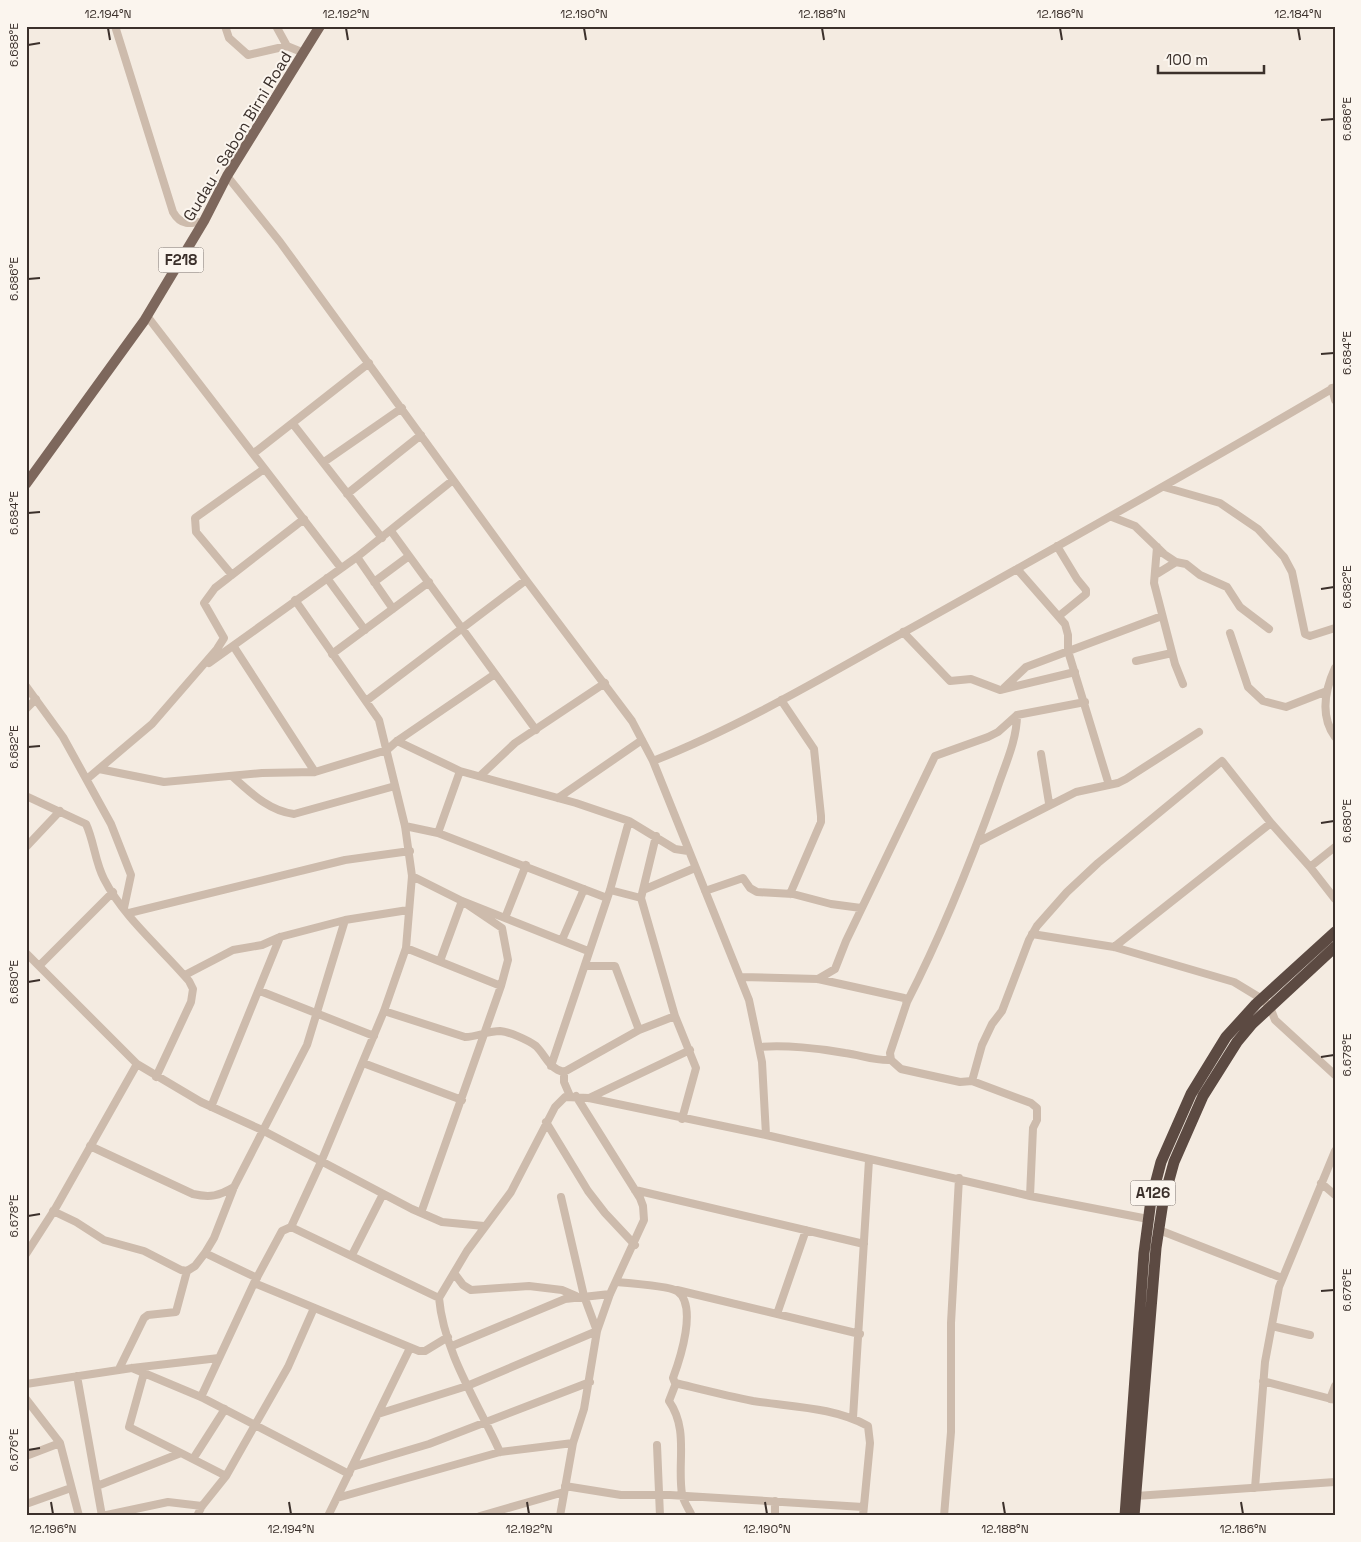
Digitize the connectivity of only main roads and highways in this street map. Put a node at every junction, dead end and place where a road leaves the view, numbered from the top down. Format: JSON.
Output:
{"nodes":[{"id":1,"x":320,"y":26,"type":"edge"},
{"id":2,"x":26,"y":484,"type":"edge"},
{"id":3,"x":1335,"y":932,"type":"edge"},
{"id":4,"x":1335,"y":947,"type":"edge"},
{"id":5,"x":1266,"y":1003,"type":"junction"},
{"id":6,"x":1255,"y":1013,"type":"junction"},
{"id":7,"x":1125,"y":1516,"type":"edge"},
{"id":8,"x":1134,"y":1516,"type":"edge"}],
"edges":[{"from":1,"to":2,"type":"main road","name":"Gudau - Sabon Birni Road","number":"F218"},
{"from":3,"to":5,"type":"highway","number":"A126"},
{"from":4,"to":5,"type":"highway","number":"A126"},
{"from":5,"to":6,"type":"highway","number":"A126"},
{"from":6,"to":7,"type":"highway","number":"A126"},
{"from":6,"to":8,"type":"highway","number":"A126"}]}
